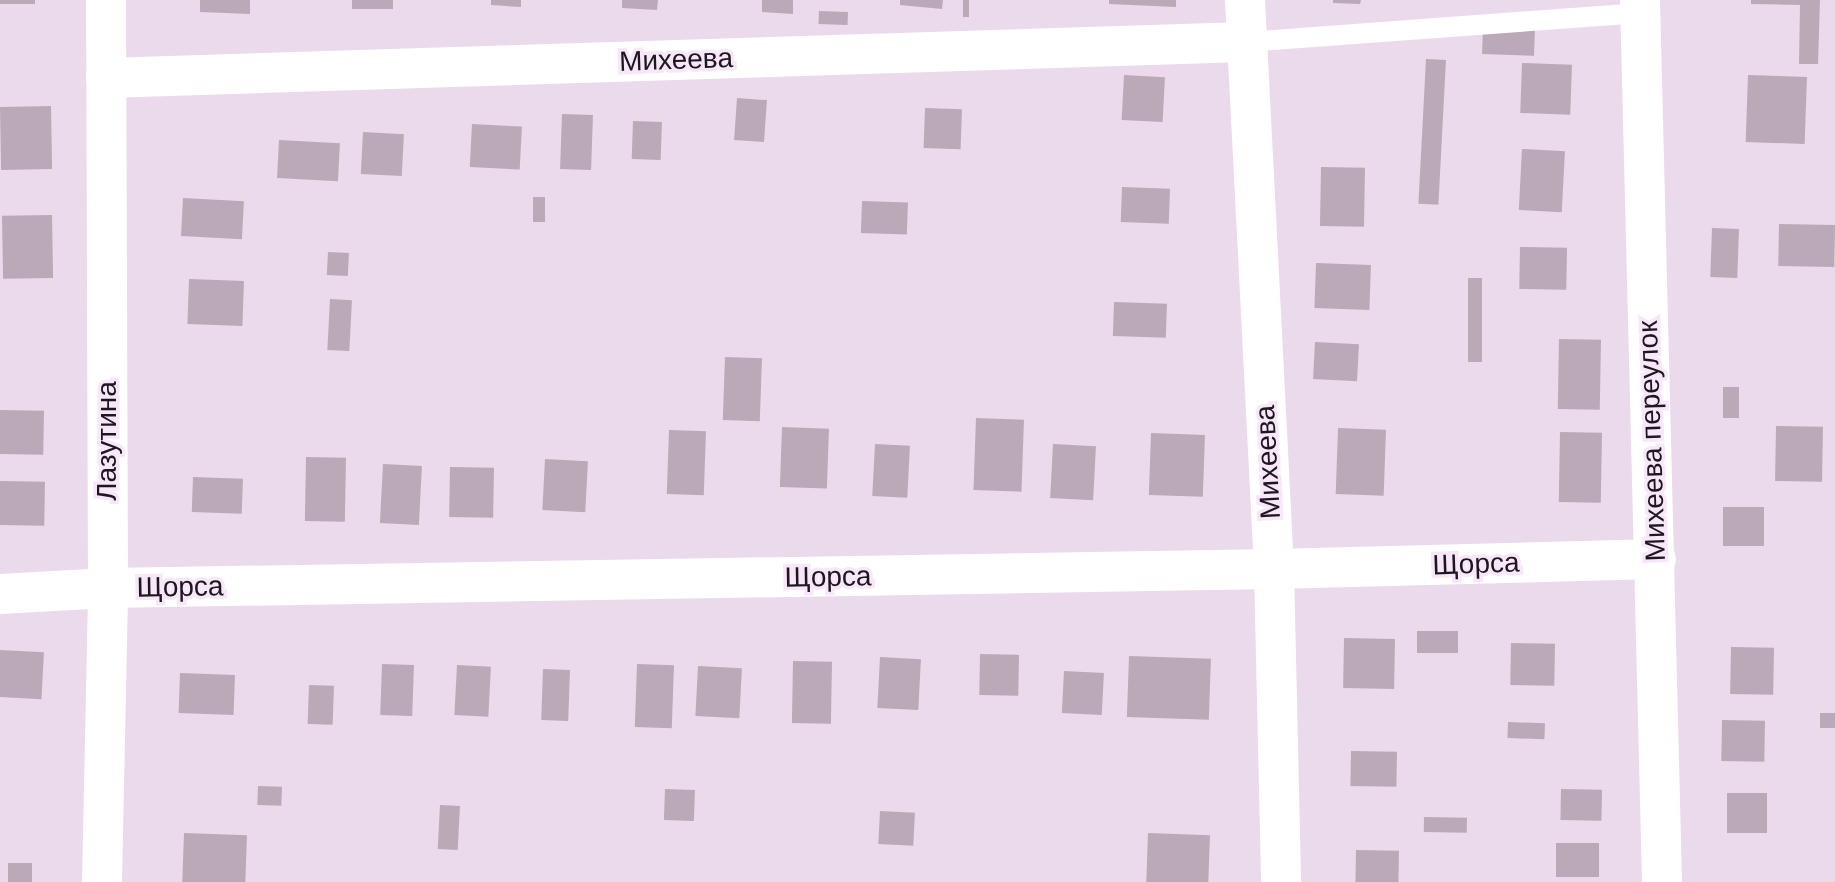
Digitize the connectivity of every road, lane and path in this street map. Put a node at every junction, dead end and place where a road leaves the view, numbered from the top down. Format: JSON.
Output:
{"nodes":[{"id":1,"x":106,"y":0,"type":"edge"},
{"id":2,"x":1245,"y":0,"type":"edge"},
{"id":3,"x":1640,"y":7,"type":"edge"},
{"id":4,"x":1245,"y":42,"type":"junction"},
{"id":5,"x":106,"y":78,"type":"junction"},
{"id":6,"x":1656,"y":559,"type":"junction"},
{"id":7,"x":1274,"y":569,"type":"junction"},
{"id":8,"x":108,"y":588,"type":"junction"},
{"id":9,"x":0,"y":594,"type":"edge"},
{"id":10,"x":102,"y":882,"type":"edge"},
{"id":11,"x":1281,"y":882,"type":"edge"},
{"id":12,"x":1662,"y":882,"type":"edge"}],
"edges":[{"from":1,"to":5,"type":"street","name":"Лазутина"},
{"from":2,"to":4,"type":"street","name":"Михеева"},
{"from":3,"to":4,"type":"lane"},
{"from":3,"to":6,"type":"street","name":"Михеева переулок"},
{"from":4,"to":5,"type":"street","name":"Михеева"},
{"from":4,"to":7,"type":"street","name":"Михеева"},
{"from":5,"to":8,"type":"street","name":"Лазутина"},
{"from":6,"to":7,"type":"street","name":"Щорса"},
{"from":6,"to":12,"type":"street","name":"Михеева переулок"},
{"from":7,"to":8,"type":"street","name":"Щорса"},
{"from":7,"to":11,"type":"street","name":"Михеева"},
{"from":8,"to":9,"type":"street","name":"Щорса"},
{"from":8,"to":10,"type":"street","name":"Лазутина"}]}
